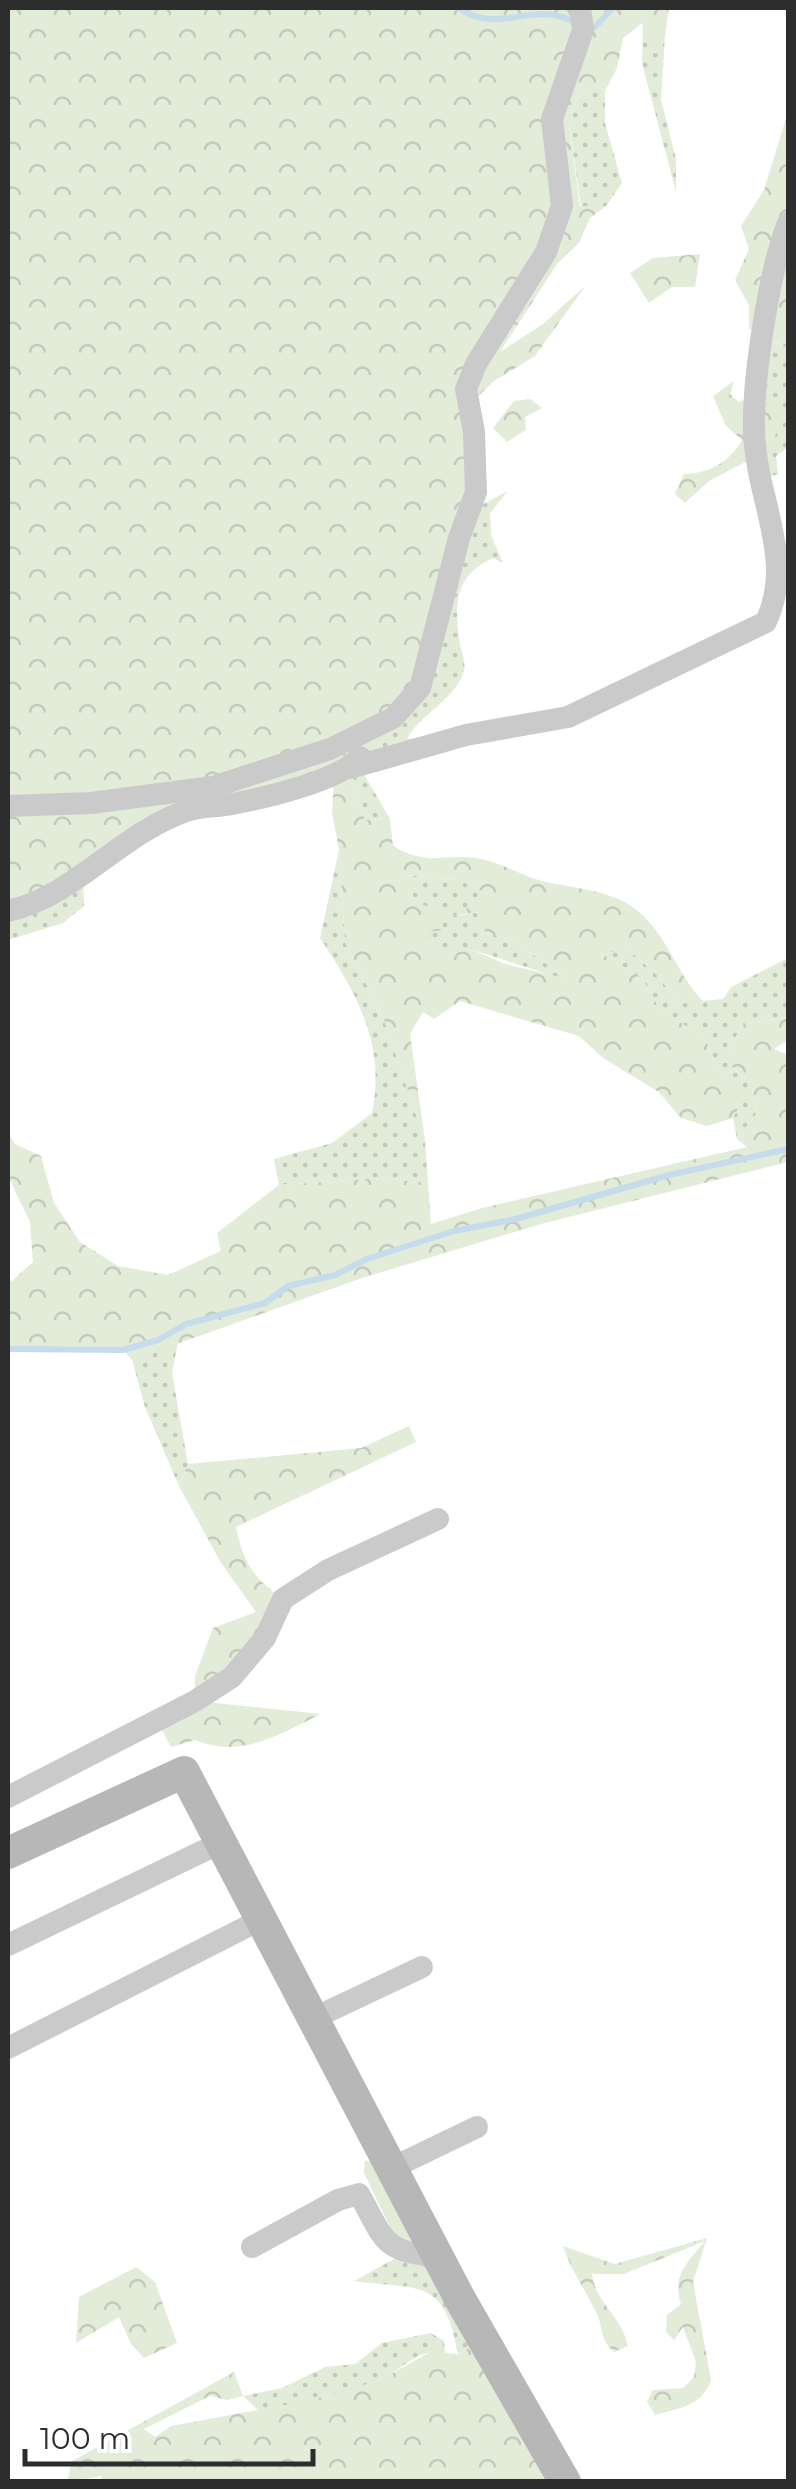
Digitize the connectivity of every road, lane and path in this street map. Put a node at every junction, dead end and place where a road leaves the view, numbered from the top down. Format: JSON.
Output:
{"nodes":[{"id":1,"x":580,"y":8,"type":"edge"},
{"id":2,"x":788,"y":223,"type":"edge"},
{"id":3,"x":393,"y":718,"type":"junction"},
{"id":4,"x":350,"y":768,"type":"junction"},
{"id":5,"x":8,"y":806,"type":"edge"},
{"id":6,"x":8,"y":911,"type":"edge"},
{"id":7,"x":438,"y":1519,"type":"dead end"},
{"id":8,"x":8,"y":1797,"type":"edge"},
{"id":9,"x":220,"y":1842,"type":"junction"},
{"id":10,"x":11,"y":1843,"type":"edge"},
{"id":11,"x":260,"y":1920,"type":"junction"},
{"id":12,"x":8,"y":1945,"type":"edge"},
{"id":13,"x":422,"y":1966,"type":"dead end"},
{"id":14,"x":312,"y":2020,"type":"junction"},
{"id":15,"x":8,"y":2048,"type":"edge"},
{"id":16,"x":477,"y":2127,"type":"dead end"},
{"id":17,"x":390,"y":2169,"type":"junction"},
{"id":18,"x":252,"y":2247,"type":"dead end"},
{"id":19,"x":437,"y":2256,"type":"junction"},
{"id":20,"x":566,"y":2482,"type":"edge"}],
"edges":[{"from":1,"to":3,"type":"street"},
{"from":2,"to":4,"type":"street"},
{"from":3,"to":4,"type":"street"},
{"from":3,"to":5,"type":"street"},
{"from":4,"to":6,"type":"street"},
{"from":7,"to":8,"type":"street"},
{"from":9,"to":10,"type":"street"},
{"from":9,"to":11,"type":"street"},
{"from":9,"to":12,"type":"street"},
{"from":11,"to":14,"type":"street"},
{"from":11,"to":15,"type":"street"},
{"from":13,"to":14,"type":"street"},
{"from":14,"to":17,"type":"street"},
{"from":16,"to":17,"type":"street"},
{"from":17,"to":19,"type":"street"},
{"from":18,"to":19,"type":"street"},
{"from":19,"to":20,"type":"street"}]}
